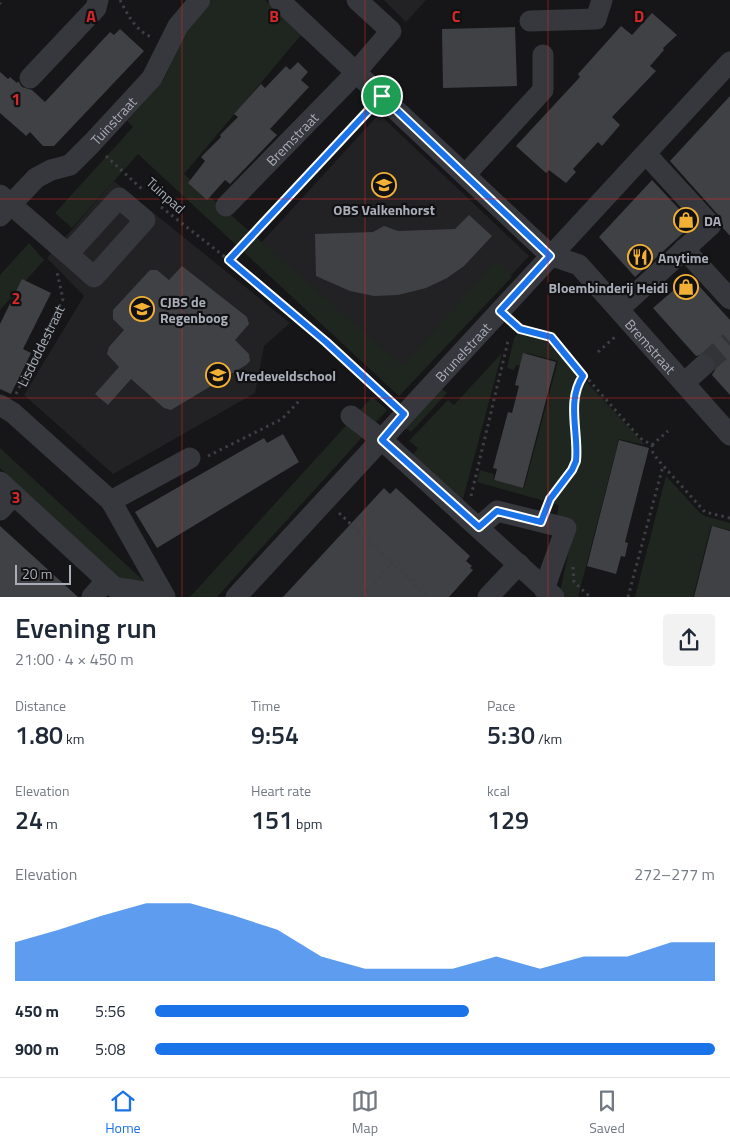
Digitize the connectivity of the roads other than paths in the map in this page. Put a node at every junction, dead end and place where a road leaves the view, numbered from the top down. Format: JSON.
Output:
{"nodes":[{"id":1,"x":98,"y":0,"type":"edge"},
{"id":2,"x":200,"y":0,"type":"edge"},
{"id":3,"x":279,"y":0,"type":"edge"},
{"id":4,"x":358,"y":0,"type":"edge"},
{"id":5,"x":602,"y":0,"type":"edge"},
{"id":6,"x":530,"y":20,"type":"dead end"},
{"id":7,"x":543,"y":55,"type":"dead end"},
{"id":8,"x":730,"y":62,"type":"edge"},
{"id":9,"x":356,"y":72,"type":"junction"},
{"id":10,"x":30,"y":78,"type":"dead end"},
{"id":11,"x":646,"y":154,"type":"junction"},
{"id":12,"x":465,"y":175,"type":"junction"},
{"id":13,"x":4,"y":205,"type":"edge"},
{"id":14,"x":226,"y":206,"type":"dead end"},
{"id":15,"x":684,"y":249,"type":"junction"},
{"id":16,"x":68,"y":254,"type":"junction"},
{"id":17,"x":550,"y":256,"type":"junction"},
{"id":18,"x":730,"y":299,"type":"edge"},
{"id":19,"x":619,"y":309,"type":"junction"},
{"id":20,"x":704,"y":365,"type":"tunnel mouth"},
{"id":21,"x":684,"y":383,"type":"junction"},
{"id":22,"x":4,"y":408,"type":"edge"},
{"id":23,"x":351,"y":416,"type":"dead end"},
{"id":24,"x":730,"y":435,"type":"edge"},
{"id":25,"x":382,"y":440,"type":"junction"},
{"id":26,"x":190,"y":458,"type":"road end"},
{"id":27,"x":5,"y":496,"type":"edge"},
{"id":28,"x":111,"y":501,"type":"junction"},
{"id":29,"x":479,"y":527,"type":"junction"},
{"id":30,"x":519,"y":564,"type":"junction"},
{"id":31,"x":107,"y":580,"type":"junction"},
{"id":32,"x":549,"y":593,"type":"edge"},
{"id":33,"x":164,"y":596,"type":"edge"},
{"id":34,"x":92,"y":597,"type":"edge"},
{"id":35,"x":236,"y":597,"type":"edge"},
{"id":36,"x":488,"y":597,"type":"edge"}],
"edges":[{"from":1,"to":10,"type":"street"},
{"from":2,"to":13,"type":"street","name":"Tuinstraat"},
{"from":3,"to":9,"type":"street","name":"Bremstraat"},
{"from":4,"to":9,"type":"street","name":"Bremstraat"},
{"from":5,"to":6,"type":"street"},
{"from":7,"to":12,"type":"street"},
{"from":8,"to":11,"type":"street","name":"Brunelstraat"},
{"from":9,"to":12,"type":"street","name":"Bremstraat"},
{"from":9,"to":14,"type":"street","name":"Bremstraat"},
{"from":11,"to":15,"type":"street","name":"Bremstraat"},
{"from":11,"to":17,"type":"street","name":"Brunelstraat"},
{"from":12,"to":17,"type":"street","name":"Bremstraat"},
{"from":13,"to":16,"type":"street"},
{"from":15,"to":18,"type":"street"},
{"from":15,"to":19,"type":"street","name":"Bremstraat"},
{"from":16,"to":16,"type":"street"},
{"from":17,"to":19,"type":"street","name":"Bremstraat"},
{"from":17,"to":25,"type":"street","name":"Brunelstraat"},
{"from":19,"to":21,"type":"street","name":"Bremstraat"},
{"from":20,"to":21,"type":"street","name":"Bremstraat"},
{"from":21,"to":24,"type":"street","name":"Bremstraat"},
{"from":22,"to":28,"type":"street"},
{"from":23,"to":25,"type":"street"},
{"from":25,"to":29,"type":"street"},
{"from":25,"to":35,"type":"street","name":"Brunelstraat"},
{"from":26,"to":28,"type":"street"},
{"from":27,"to":31,"type":"street"},
{"from":28,"to":33,"type":"street"},
{"from":29,"to":30,"type":"street"},
{"from":29,"to":32,"type":"street"},
{"from":30,"to":32,"type":"street"},
{"from":30,"to":36,"type":"street"},
{"from":31,"to":33,"type":"street"},
{"from":31,"to":34,"type":"street"}]}
